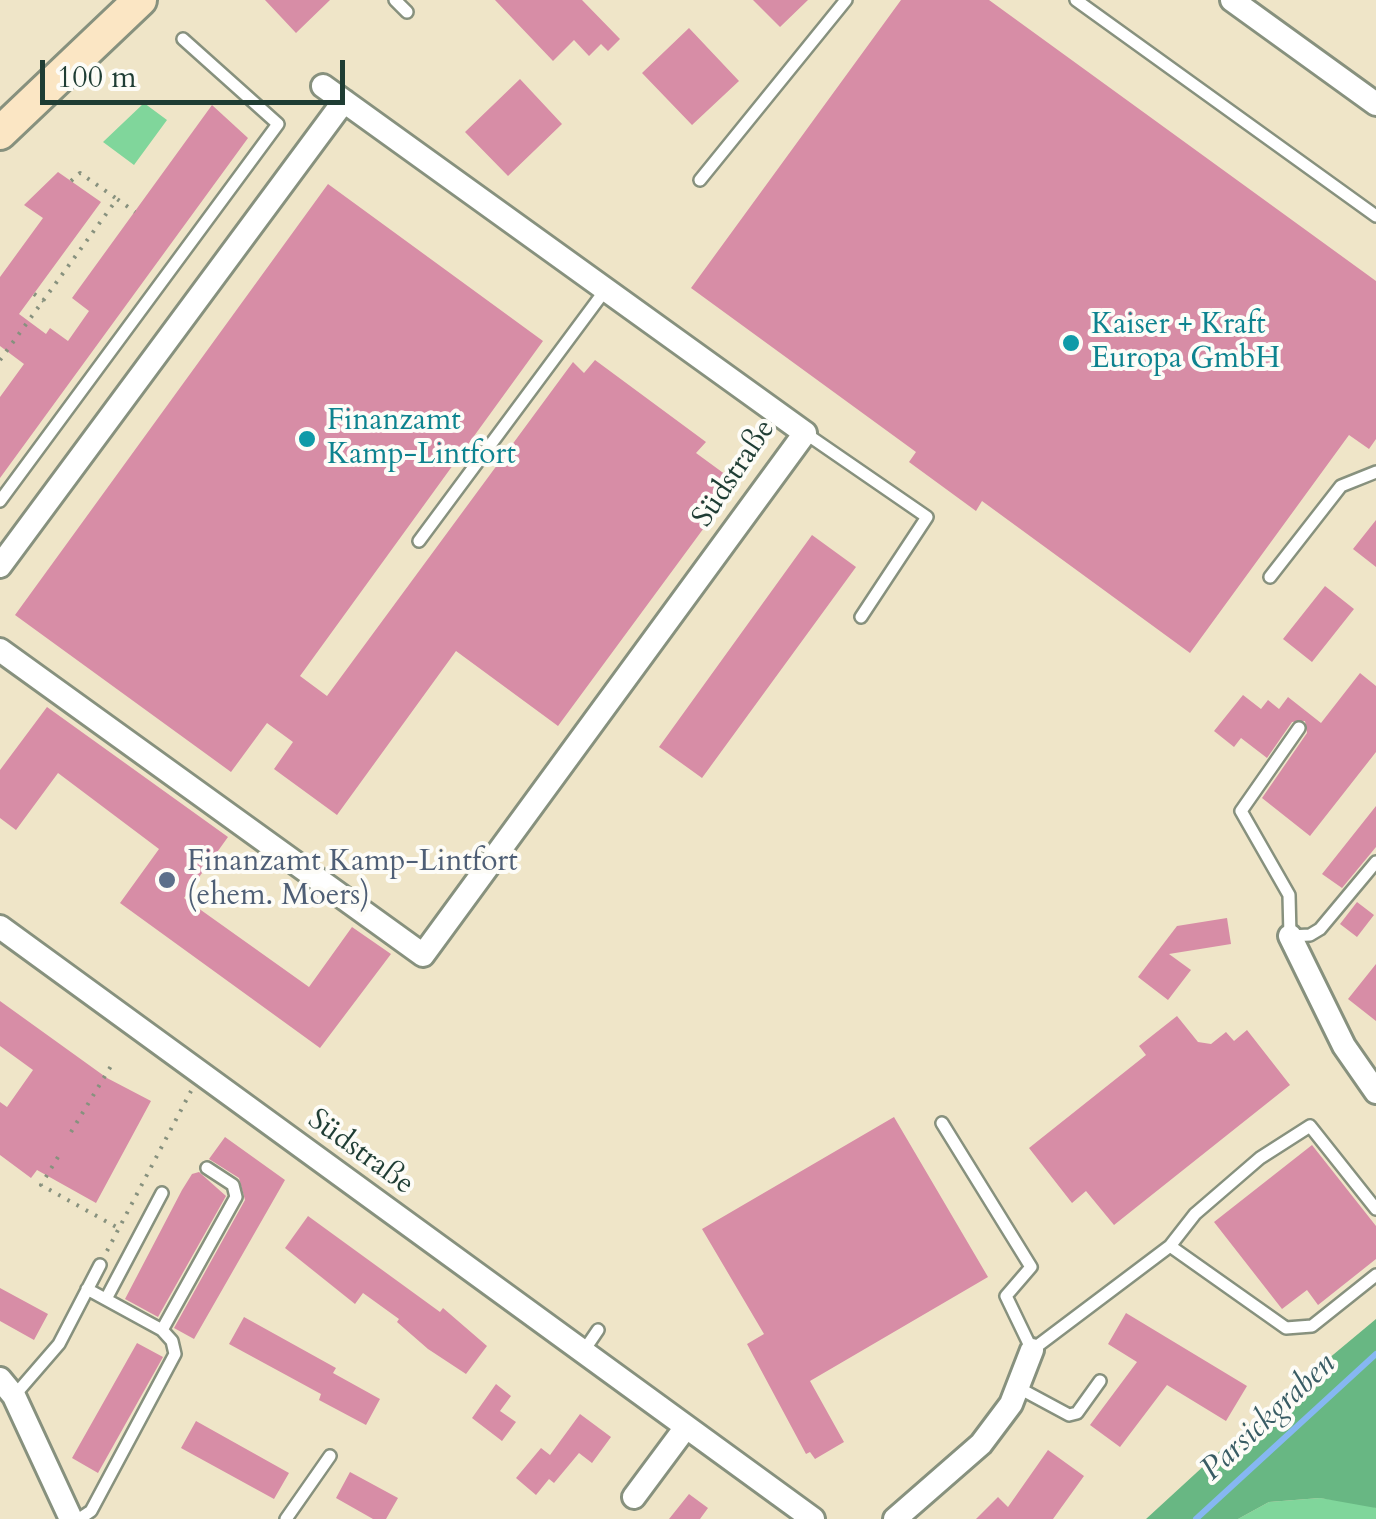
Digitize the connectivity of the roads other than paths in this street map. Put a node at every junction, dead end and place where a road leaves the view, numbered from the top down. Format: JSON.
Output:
{"nodes":[{"id":1,"x":140,"y":0,"type":"edge"},
{"id":2,"x":395,"y":0,"type":"edge"},
{"id":3,"x":846,"y":0,"type":"edge"},
{"id":4,"x":1076,"y":0,"type":"edge"},
{"id":5,"x":1232,"y":0,"type":"edge"},
{"id":6,"x":407,"y":12,"type":"dead end"},
{"id":7,"x":183,"y":39,"type":"dead end"},
{"id":8,"x":323,"y":86,"type":"dead end"},
{"id":9,"x":344,"y":101,"type":"junction"},
{"id":10,"x":1376,"y":104,"type":"edge"},
{"id":11,"x":0,"y":133,"type":"edge"},
{"id":12,"x":700,"y":180,"type":"dead end"},
{"id":13,"x":1376,"y":216,"type":"edge"},
{"id":14,"x":606,"y":290,"type":"junction"},
{"id":15,"x":805,"y":433,"type":"junction"},
{"id":16,"x":1376,"y":472,"type":"edge"},
{"id":17,"x":0,"y":501,"type":"edge"},
{"id":18,"x":419,"y":542,"type":"dead end"},
{"id":19,"x":0,"y":566,"type":"edge"},
{"id":20,"x":1270,"y":577,"type":"dead end"},
{"id":21,"x":861,"y":617,"type":"dead end"},
{"id":22,"x":0,"y":650,"type":"edge"},
{"id":23,"x":1298,"y":728,"type":"dead end"},
{"id":24,"x":1376,"y":862,"type":"edge"},
{"id":25,"x":0,"y":927,"type":"edge"},
{"id":26,"x":1290,"y":936,"type":"junction"},
{"id":27,"x":1376,"y":1092,"type":"edge"},
{"id":28,"x":942,"y":1124,"type":"dead end"},
{"id":29,"x":207,"y":1168,"type":"dead end"},
{"id":30,"x":162,"y":1193,"type":"dead end"},
{"id":31,"x":1376,"y":1209,"type":"edge"},
{"id":32,"x":1170,"y":1246,"type":"junction"},
{"id":33,"x":100,"y":1265,"type":"road end"},
{"id":34,"x":1376,"y":1275,"type":"edge"},
{"id":35,"x":87,"y":1288,"type":"junction"},
{"id":36,"x":106,"y":1299,"type":"junction"},
{"id":37,"x":162,"y":1330,"type":"junction"},
{"id":38,"x":598,"y":1330,"type":"dead end"},
{"id":39,"x":1032,"y":1350,"type":"junction"},
{"id":40,"x":583,"y":1352,"type":"junction"},
{"id":41,"x":1100,"y":1381,"type":"dead end"},
{"id":42,"x":1017,"y":1387,"type":"junction"},
{"id":43,"x":5,"y":1394,"type":"edge"},
{"id":44,"x":686,"y":1427,"type":"junction"},
{"id":45,"x":330,"y":1456,"type":"dead end"},
{"id":46,"x":634,"y":1497,"type":"dead end"},
{"id":47,"x":71,"y":1519,"type":"edge"},
{"id":48,"x":79,"y":1519,"type":"edge"},
{"id":49,"x":286,"y":1519,"type":"edge"},
{"id":50,"x":813,"y":1519,"type":"edge"},
{"id":51,"x":894,"y":1519,"type":"edge"}],
"edges":[{"from":1,"to":11,"type":"main road"},
{"from":2,"to":6,"type":"lane"},
{"from":3,"to":12,"type":"lane"},
{"from":4,"to":13,"type":"lane"},
{"from":5,"to":10,"type":"street"},
{"from":7,"to":17,"type":"lane"},
{"from":8,"to":9,"type":"street","name":"Südstraße"},
{"from":9,"to":14,"type":"street","name":"Südstraße"},
{"from":9,"to":19,"type":"street"},
{"from":14,"to":15,"type":"street","name":"Südstraße"},
{"from":14,"to":18,"type":"lane"},
{"from":15,"to":21,"type":"lane"},
{"from":15,"to":22,"type":"street","name":"Südstraße"},
{"from":16,"to":20,"type":"lane"},
{"from":23,"to":26,"type":"lane"},
{"from":24,"to":26,"type":"lane"},
{"from":25,"to":40,"type":"street","name":"Südstraße"},
{"from":26,"to":27,"type":"street"},
{"from":28,"to":39,"type":"lane"},
{"from":29,"to":37,"type":"lane"},
{"from":30,"to":36,"type":"lane"},
{"from":31,"to":32,"type":"lane"},
{"from":32,"to":34,"type":"lane"},
{"from":32,"to":39,"type":"lane"},
{"from":33,"to":35,"type":"lane"},
{"from":35,"to":36,"type":"lane"},
{"from":35,"to":43,"type":"lane"},
{"from":36,"to":37,"type":"lane"},
{"from":37,"to":48,"type":"lane"},
{"from":38,"to":40,"type":"lane"},
{"from":39,"to":42,"type":"street"},
{"from":40,"to":44,"type":"street","name":"Südstraße"},
{"from":41,"to":42,"type":"lane"},
{"from":42,"to":51,"type":"street"},
{"from":43,"to":47,"type":"street"},
{"from":44,"to":46,"type":"street"},
{"from":44,"to":50,"type":"street","name":"Südstraße"},
{"from":45,"to":49,"type":"lane"}]}
